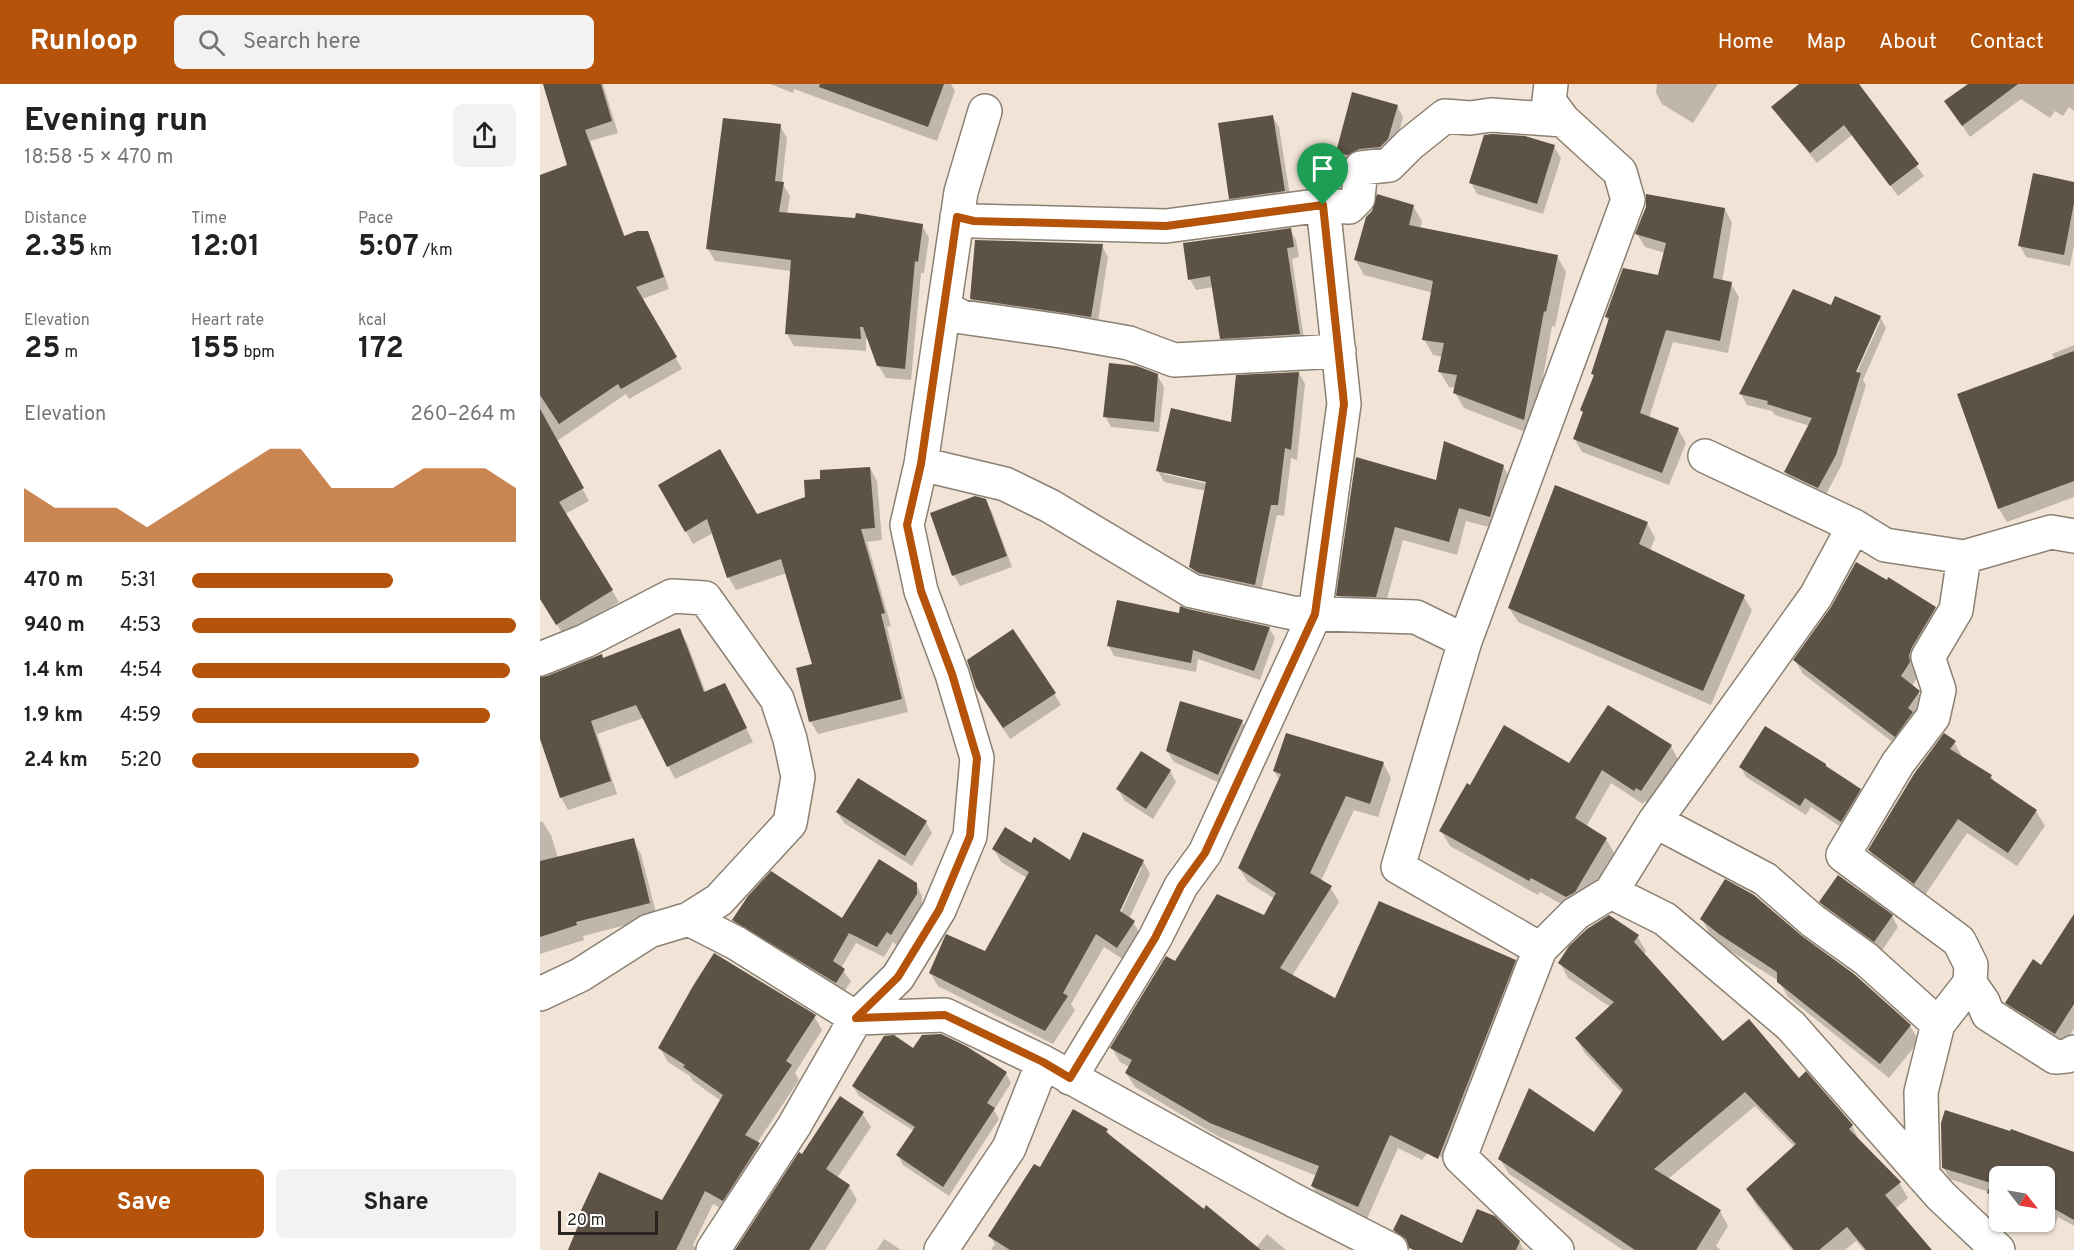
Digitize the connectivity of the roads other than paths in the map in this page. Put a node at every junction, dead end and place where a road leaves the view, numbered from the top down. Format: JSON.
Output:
{"nodes":[{"id":1,"x":1551,"y":84,"type":"edge"},
{"id":2,"x":985,"y":111,"type":"dead end"},
{"id":3,"x":1563,"y":120,"type":"junction"},
{"id":4,"x":1323,"y":205,"type":"junction"},
{"id":5,"x":957,"y":217,"type":"junction"},
{"id":6,"x":944,"y":308,"type":"junction"},
{"id":7,"x":1339,"y":351,"type":"junction"},
{"id":8,"x":1705,"y":456,"type":"dead end"},
{"id":9,"x":921,"y":464,"type":"junction"},
{"id":10,"x":1854,"y":526,"type":"junction"},
{"id":11,"x":2074,"y":536,"type":"edge"},
{"id":12,"x":1964,"y":557,"type":"junction"},
{"id":13,"x":1315,"y":614,"type":"junction"},
{"id":14,"x":1465,"y":641,"type":"junction"},
{"id":15,"x":541,"y":655,"type":"edge"},
{"id":16,"x":1655,"y":821,"type":"junction"},
{"id":17,"x":1611,"y":892,"type":"junction"},
{"id":18,"x":689,"y":919,"type":"junction"},
{"id":19,"x":1540,"y":949,"type":"junction"},
{"id":20,"x":1970,"y":983,"type":"junction"},
{"id":21,"x":540,"y":994,"type":"edge"},
{"id":22,"x":856,"y":1018,"type":"junction"},
{"id":23,"x":1938,"y":1024,"type":"junction"},
{"id":24,"x":2074,"y":1052,"type":"edge"},
{"id":25,"x":1056,"y":1070,"type":"junction"},
{"id":26,"x":1923,"y":1176,"type":"junction"},
{"id":27,"x":713,"y":1250,"type":"edge"},
{"id":28,"x":941,"y":1250,"type":"edge"},
{"id":29,"x":1391,"y":1250,"type":"edge"},
{"id":30,"x":1557,"y":1250,"type":"edge"},
{"id":31,"x":1998,"y":1250,"type":"edge"}],
"edges":[{"from":1,"to":3,"type":"street"},
{"from":2,"to":5,"type":"street"},
{"from":3,"to":4,"type":"street"},
{"from":3,"to":14,"type":"street"},
{"from":4,"to":5,"type":"street"},
{"from":4,"to":7,"type":"street"},
{"from":5,"to":6,"type":"street"},
{"from":6,"to":7,"type":"street"},
{"from":6,"to":9,"type":"street"},
{"from":7,"to":13,"type":"street"},
{"from":8,"to":10,"type":"street"},
{"from":9,"to":13,"type":"street"},
{"from":9,"to":22,"type":"street"},
{"from":10,"to":12,"type":"street"},
{"from":10,"to":16,"type":"street"},
{"from":11,"to":12,"type":"street"},
{"from":12,"to":20,"type":"street"},
{"from":13,"to":14,"type":"street"},
{"from":13,"to":25,"type":"street"},
{"from":14,"to":19,"type":"street"},
{"from":15,"to":18,"type":"street"},
{"from":16,"to":17,"type":"street"},
{"from":16,"to":23,"type":"street"},
{"from":17,"to":19,"type":"street"},
{"from":17,"to":26,"type":"street"},
{"from":18,"to":21,"type":"street"},
{"from":18,"to":22,"type":"street"},
{"from":19,"to":30,"type":"street"},
{"from":20,"to":23,"type":"street"},
{"from":20,"to":24,"type":"street"},
{"from":22,"to":25,"type":"street"},
{"from":22,"to":27,"type":"street"},
{"from":23,"to":26,"type":"street"},
{"from":25,"to":28,"type":"street"},
{"from":25,"to":29,"type":"street"},
{"from":26,"to":31,"type":"street"}]}
